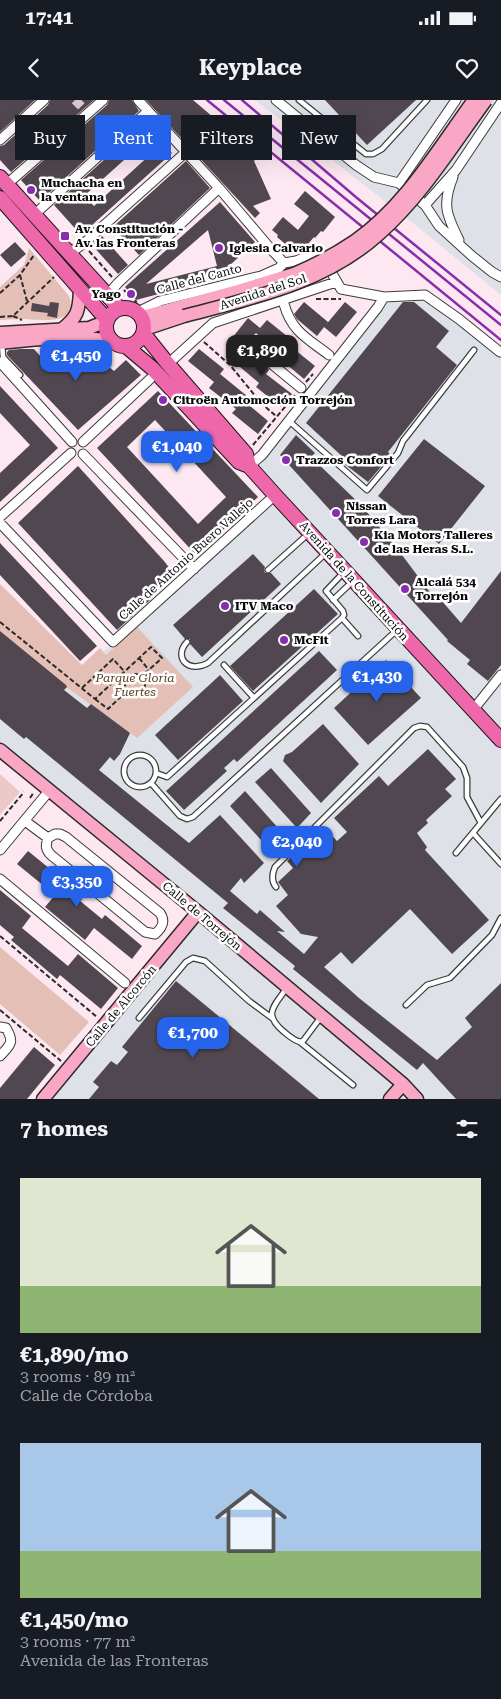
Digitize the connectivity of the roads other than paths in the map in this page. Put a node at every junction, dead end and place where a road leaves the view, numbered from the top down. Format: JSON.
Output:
{"nodes":[{"id":1,"x":44,"y":100,"type":"edge"},
{"id":2,"x":103,"y":100,"type":"edge"},
{"id":3,"x":138,"y":100,"type":"edge"},
{"id":4,"x":276,"y":100,"type":"edge"},
{"id":5,"x":299,"y":100,"type":"edge"},
{"id":6,"x":427,"y":100,"type":"edge"},
{"id":7,"x":456,"y":100,"type":"edge"},
{"id":8,"x":474,"y":100,"type":"edge"},
{"id":9,"x":486,"y":100,"type":"edge"},
{"id":10,"x":501,"y":103,"type":"edge"},
{"id":11,"x":148,"y":111,"type":"junction"},
{"id":12,"x":0,"y":140,"type":"edge"},
{"id":13,"x":181,"y":147,"type":"edge"},
{"id":14,"x":181,"y":156,"type":"edge"},
{"id":15,"x":193,"y":160,"type":"edge"},
{"id":16,"x":456,"y":170,"type":"junction"},
{"id":17,"x":3,"y":180,"type":"edge"},
{"id":18,"x":399,"y":183,"type":"junction"},
{"id":19,"x":219,"y":188,"type":"junction"},
{"id":20,"x":0,"y":198,"type":"edge"},
{"id":21,"x":425,"y":205,"type":"junction"},
{"id":22,"x":34,"y":214,"type":"junction"},
{"id":23,"x":461,"y":245,"type":"junction"},
{"id":24,"x":70,"y":253,"type":"junction"},
{"id":25,"x":284,"y":263,"type":"junction"},
{"id":26,"x":501,"y":277,"type":"edge"},
{"id":27,"x":336,"y":282,"type":"junction"},
{"id":28,"x":80,"y":290,"type":"junction"},
{"id":29,"x":384,"y":296,"type":"junction"},
{"id":30,"x":109,"y":298,"type":"junction"},
{"id":31,"x":284,"y":304,"type":"dead end"},
{"id":32,"x":119,"y":308,"type":"junction"},
{"id":33,"x":182,"y":312,"type":"junction"},
{"id":34,"x":107,"y":320,"type":"junction"},
{"id":35,"x":142,"y":323,"type":"junction"},
{"id":36,"x":61,"y":330,"type":"junction"},
{"id":37,"x":0,"y":340,"type":"edge"},
{"id":38,"x":112,"y":342,"type":"junction"},
{"id":39,"x":254,"y":343,"type":"dead end"},
{"id":40,"x":127,"y":347,"type":"junction"},
{"id":41,"x":474,"y":350,"type":"dead end"},
{"id":42,"x":500,"y":352,"type":"dead end"},
{"id":43,"x":329,"y":355,"type":"road end"},
{"id":44,"x":0,"y":362,"type":"edge"},
{"id":45,"x":168,"y":364,"type":"junction"},
{"id":46,"x":20,"y":375,"type":"dead end"},
{"id":47,"x":150,"y":379,"type":"dead end"},
{"id":48,"x":301,"y":388,"type":"road end"},
{"id":49,"x":289,"y":421,"type":"junction"},
{"id":50,"x":72,"y":442,"type":"junction"},
{"id":51,"x":83,"y":442,"type":"junction"},
{"id":52,"x":71,"y":453,"type":"junction"},
{"id":53,"x":83,"y":454,"type":"junction"},
{"id":54,"x":250,"y":466,"type":"junction"},
{"id":55,"x":275,"y":495,"type":"junction"},
{"id":56,"x":0,"y":516,"type":"edge"},
{"id":57,"x":0,"y":523,"type":"edge"},
{"id":58,"x":310,"y":533,"type":"junction"},
{"id":59,"x":327,"y":552,"type":"junction"},
{"id":60,"x":194,"y":569,"type":"junction"},
{"id":61,"x":268,"y":570,"type":"dead end"},
{"id":62,"x":349,"y":576,"type":"junction"},
{"id":63,"x":333,"y":600,"type":"junction"},
{"id":64,"x":342,"y":618,"type":"junction"},
{"id":65,"x":398,"y":630,"type":"junction"},
{"id":66,"x":358,"y":636,"type":"dead end"},
{"id":67,"x":188,"y":642,"type":"dead end"},
{"id":68,"x":224,"y":665,"type":"dead end"},
{"id":69,"x":501,"y":674,"type":"edge"},
{"id":70,"x":254,"y":698,"type":"junction"},
{"id":71,"x":473,"y":710,"type":"junction"},
{"id":72,"x":501,"y":740,"type":"edge"},
{"id":73,"x":0,"y":750,"type":"edge"},
{"id":74,"x":156,"y":774,"type":"junction"},
{"id":75,"x":151,"y":783,"type":"junction"},
{"id":76,"x":49,"y":791,"type":"junction"},
{"id":77,"x":501,"y":799,"type":"edge"},
{"id":78,"x":25,"y":821,"type":"junction"},
{"id":79,"x":481,"y":823,"type":"junction"},
{"id":80,"x":472,"y":833,"type":"junction"},
{"id":81,"x":48,"y":838,"type":"junction"},
{"id":82,"x":0,"y":850,"type":"edge"},
{"id":83,"x":456,"y":853,"type":"dead end"},
{"id":84,"x":501,"y":864,"type":"edge"},
{"id":85,"x":112,"y":875,"type":"junction"},
{"id":86,"x":0,"y":879,"type":"edge"},
{"id":87,"x":276,"y":887,"type":"dead end"},
{"id":88,"x":97,"y":893,"type":"junction"},
{"id":89,"x":198,"y":912,"type":"junction"},
{"id":90,"x":501,"y":918,"type":"edge"},
{"id":91,"x":125,"y":983,"type":"dead end"},
{"id":92,"x":287,"y":987,"type":"junction"},
{"id":93,"x":406,"y":1005,"type":"dead end"},
{"id":94,"x":322,"y":1016,"type":"junction"},
{"id":95,"x":139,"y":1018,"type":"dead end"},
{"id":96,"x":272,"y":1018,"type":"junction"},
{"id":97,"x":0,"y":1027,"type":"edge"},
{"id":98,"x":300,"y":1042,"type":"junction"},
{"id":99,"x":0,"y":1056,"type":"edge"},
{"id":100,"x":402,"y":1084,"type":"junction"},
{"id":101,"x":352,"y":1085,"type":"dead end"},
{"id":102,"x":43,"y":1099,"type":"edge"},
{"id":103,"x":390,"y":1099,"type":"edge"},
{"id":104,"x":417,"y":1099,"type":"edge"}],
"edges":[{"from":1,"to":12,"type":"street"},
{"from":2,"to":17,"type":"street"},
{"from":3,"to":11,"type":"street"},
{"from":4,"to":18,"type":"street"},
{"from":5,"to":6,"type":"lane"},
{"from":7,"to":18,"type":"street"},
{"from":8,"to":33,"type":"main road","name":"Avenida del Sol","bridge":true},
{"from":9,"to":33,"type":"main road","name":"Avenida del Sol","bridge":true},
{"from":10,"to":16,"type":"street"},
{"from":11,"to":13,"type":"street"},
{"from":11,"to":22,"type":"street"},
{"from":14,"to":24,"type":"street"},
{"from":15,"to":19,"type":"street"},
{"from":16,"to":21,"type":"street"},
{"from":16,"to":23,"type":"street"},
{"from":17,"to":22,"type":"main road"},
{"from":18,"to":21,"type":"street"},
{"from":19,"to":25,"type":"street"},
{"from":19,"to":30,"type":"street"},
{"from":20,"to":28,"type":"main road"},
{"from":21,"to":23,"type":"street"},
{"from":22,"to":24,"type":"main road"},
{"from":23,"to":26,"type":"street"},
{"from":24,"to":30,"type":"main road"},
{"from":25,"to":27,"type":"street","name":"Calle del Canto"},
{"from":25,"to":35,"type":"street","name":"Calle del Canto"},
{"from":27,"to":29,"type":"street"},
{"from":27,"to":45,"type":"street"},
{"from":28,"to":34,"type":"main road"},
{"from":28,"to":36,"type":"main road"},
{"from":29,"to":42,"type":"street"},
{"from":29,"to":49,"type":"street"},
{"from":30,"to":32,"type":"main road"},
{"from":31,"to":43,"type":"street"},
{"from":32,"to":34,"type":"main road"},
{"from":32,"to":35,"type":"main road"},
{"from":33,"to":35,"type":"main road","name":"Avenida del Sol"},
{"from":34,"to":36,"type":"main road"},
{"from":34,"to":38,"type":"main road"},
{"from":35,"to":40,"type":"main road"},
{"from":35,"to":45,"type":"main road","name":"Avenida de la Constitución"},
{"from":36,"to":37,"type":"main road"},
{"from":37,"to":38,"type":"main road"},
{"from":37,"to":46,"type":"lane"},
{"from":38,"to":40,"type":"main road"},
{"from":39,"to":48,"type":"street"},
{"from":40,"to":54,"type":"main road","name":"Avenida de la Constitución"},
{"from":41,"to":49,"type":"lane"},
{"from":44,"to":50,"type":"street"},
{"from":45,"to":54,"type":"main road","name":"Avenida de la Constitución"},
{"from":47,"to":51,"type":"street"},
{"from":49,"to":54,"type":"street"},
{"from":50,"to":51,"type":"street"},
{"from":50,"to":52,"type":"street"},
{"from":51,"to":53,"type":"street"},
{"from":52,"to":53,"type":"street"},
{"from":52,"to":56,"type":"street"},
{"from":53,"to":60,"type":"street"},
{"from":54,"to":55,"type":"main road","name":"Avenida de la Constitución"},
{"from":55,"to":58,"type":"main road","name":"Avenida de la Constitución"},
{"from":55,"to":60,"type":"street","name":"Calle de Antonio Buero Vallejo"},
{"from":57,"to":60,"type":"street","name":"Calle de Antonio Buero Vallejo"},
{"from":58,"to":59,"type":"main road","name":"Avenida de la Constitución"},
{"from":58,"to":61,"type":"lane"},
{"from":59,"to":62,"type":"main road","name":"Avenida de la Constitución"},
{"from":59,"to":67,"type":"lane"},
{"from":62,"to":63,"type":"lane"},
{"from":62,"to":63,"type":"lane"},
{"from":62,"to":65,"type":"main road","name":"Avenida de la Constitución"},
{"from":63,"to":64,"type":"lane"},
{"from":64,"to":66,"type":"lane"},
{"from":64,"to":70,"type":"lane"},
{"from":65,"to":71,"type":"main road","name":"Avenida de la Constitución"},
{"from":65,"to":75,"type":"lane"},
{"from":68,"to":70,"type":"lane"},
{"from":69,"to":71,"type":"street"},
{"from":70,"to":74,"type":"lane"},
{"from":71,"to":72,"type":"main road","name":"Avenida de la Constitución"},
{"from":73,"to":76,"type":"main road","name":"Calle de Torrejón"},
{"from":74,"to":75,"type":"lane"},
{"from":74,"to":75,"type":"lane"},
{"from":76,"to":78,"type":"street"},
{"from":76,"to":89,"type":"main road","name":"Calle de Torrejón"},
{"from":77,"to":79,"type":"lane"},
{"from":78,"to":81,"type":"street"},
{"from":78,"to":82,"type":"street"},
{"from":79,"to":80,"type":"lane"},
{"from":79,"to":87,"type":"lane"},
{"from":80,"to":83,"type":"lane"},
{"from":80,"to":84,"type":"lane"},
{"from":81,"to":85,"type":"street"},
{"from":81,"to":88,"type":"street"},
{"from":85,"to":88,"type":"lane"},
{"from":85,"to":88,"type":"street"},
{"from":86,"to":91,"type":"street"},
{"from":89,"to":92,"type":"main road","name":"Calle de Torrejón"},
{"from":89,"to":102,"type":"main road","name":"Calle de Alcorcón"},
{"from":90,"to":93,"type":"lane"},
{"from":92,"to":94,"type":"main road","name":"Calle de Torrejón"},
{"from":92,"to":96,"type":"lane"},
{"from":94,"to":98,"type":"lane"},
{"from":94,"to":100,"type":"main road","name":"Calle de Torrejón"},
{"from":95,"to":96,"type":"lane"},
{"from":96,"to":98,"type":"lane"},
{"from":97,"to":99,"type":"street"},
{"from":98,"to":101,"type":"lane"},
{"from":100,"to":103,"type":"main road"},
{"from":100,"to":104,"type":"main road","name":"Calle de Torrejón"}]}
